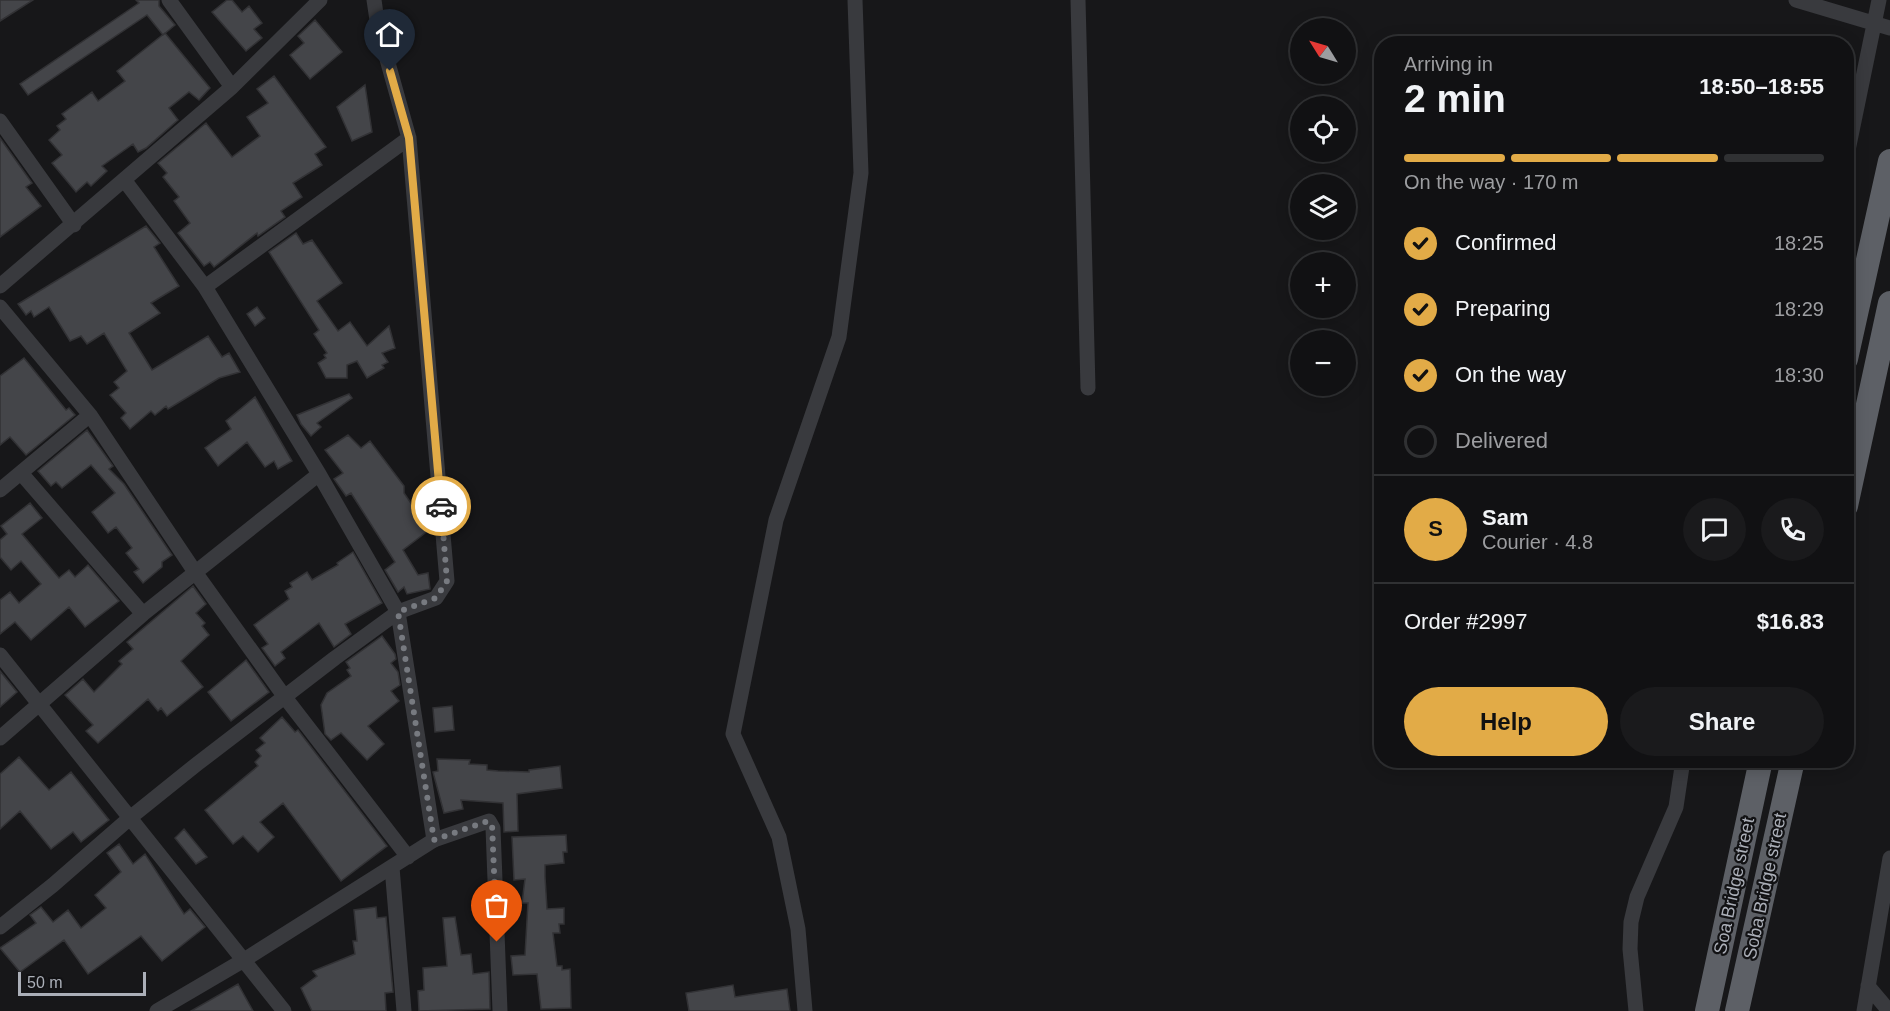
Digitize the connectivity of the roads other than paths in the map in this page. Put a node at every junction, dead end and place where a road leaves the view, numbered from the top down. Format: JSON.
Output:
{"nodes":[{"id":1,"x":169,"y":0,"type":"edge"},
{"id":2,"x":320,"y":0,"type":"edge"},
{"id":3,"x":374,"y":0,"type":"edge"},
{"id":4,"x":855,"y":0,"type":"edge"},
{"id":5,"x":1078,"y":0,"type":"edge"},
{"id":6,"x":1796,"y":0,"type":"edge"},
{"id":7,"x":1879,"y":0,"type":"edge"},
{"id":8,"x":1874,"y":25,"type":"junction"},
{"id":9,"x":1890,"y":28,"type":"edge"},
{"id":10,"x":232,"y":87,"type":"junction"},
{"id":11,"x":0,"y":121,"type":"edge"},
{"id":12,"x":1854,"y":121,"type":"edge"},
{"id":13,"x":409,"y":138,"type":"junction"},
{"id":14,"x":1890,"y":161,"type":"edge"},
{"id":15,"x":125,"y":181,"type":"junction"},
{"id":16,"x":74,"y":225,"type":"junction"},
{"id":17,"x":0,"y":286,"type":"edge"},
{"id":18,"x":205,"y":287,"type":"junction"},
{"id":19,"x":1890,"y":303,"type":"edge"},
{"id":20,"x":0,"y":307,"type":"edge"},
{"id":21,"x":1854,"y":323,"type":"edge"},
{"id":22,"x":1088,"y":387,"type":"dead end"},
{"id":23,"x":90,"y":415,"type":"junction"},
{"id":24,"x":1854,"y":469,"type":"edge"},
{"id":25,"x":21,"y":473,"type":"junction"},
{"id":26,"x":319,"y":474,"type":"junction"},
{"id":27,"x":0,"y":490,"type":"edge"},
{"id":28,"x":195,"y":572,"type":"junction"},
{"id":29,"x":398,"y":612,"type":"junction"},
{"id":30,"x":142,"y":614,"type":"junction"},
{"id":31,"x":0,"y":655,"type":"edge"},
{"id":32,"x":284,"y":696,"type":"junction"},
{"id":33,"x":40,"y":705,"type":"junction"},
{"id":34,"x":0,"y":738,"type":"edge"},
{"id":35,"x":1682,"y":768,"type":"edge"},
{"id":36,"x":1759,"y":768,"type":"edge"},
{"id":37,"x":1791,"y":768,"type":"edge"},
{"id":38,"x":131,"y":816,"type":"junction"},
{"id":39,"x":434,"y":840,"type":"junction"},
{"id":40,"x":408,"y":857,"type":"junction"},
{"id":41,"x":1890,"y":858,"type":"edge"},
{"id":42,"x":392,"y":867,"type":"junction"},
{"id":43,"x":0,"y":927,"type":"edge"},
{"id":44,"x":244,"y":960,"type":"junction"},
{"id":45,"x":1868,"y":986,"type":"junction"},
{"id":46,"x":157,"y":1011,"type":"edge"},
{"id":47,"x":284,"y":1011,"type":"edge"},
{"id":48,"x":404,"y":1011,"type":"edge"},
{"id":49,"x":500,"y":1011,"type":"edge"},
{"id":50,"x":806,"y":1011,"type":"edge"},
{"id":51,"x":1636,"y":1011,"type":"edge"},
{"id":52,"x":1707,"y":1011,"type":"edge"},
{"id":53,"x":1737,"y":1011,"type":"edge"},
{"id":54,"x":1864,"y":1011,"type":"edge"},
{"id":55,"x":1889,"y":1011,"type":"edge"}],
"edges":[{"from":1,"to":10,"type":"street"},
{"from":2,"to":10,"type":"street"},
{"from":3,"to":13,"type":"street"},
{"from":4,"to":50,"type":"street"},
{"from":5,"to":22,"type":"street"},
{"from":6,"to":8,"type":"street"},
{"from":7,"to":8,"type":"street"},
{"from":8,"to":9,"type":"street"},
{"from":8,"to":12,"type":"street"},
{"from":10,"to":15,"type":"street"},
{"from":11,"to":16,"type":"street"},
{"from":13,"to":18,"type":"street"},
{"from":13,"to":29,"type":"street"},
{"from":14,"to":21,"type":"highway"},
{"from":15,"to":16,"type":"street"},
{"from":15,"to":18,"type":"street"},
{"from":16,"to":17,"type":"street"},
{"from":18,"to":26,"type":"street"},
{"from":19,"to":24,"type":"highway"},
{"from":20,"to":23,"type":"street"},
{"from":23,"to":25,"type":"street"},
{"from":23,"to":28,"type":"street"},
{"from":25,"to":27,"type":"street"},
{"from":25,"to":30,"type":"street"},
{"from":26,"to":28,"type":"street"},
{"from":26,"to":29,"type":"street"},
{"from":28,"to":30,"type":"street"},
{"from":28,"to":32,"type":"street"},
{"from":29,"to":32,"type":"street"},
{"from":29,"to":39,"type":"street"},
{"from":30,"to":33,"type":"street"},
{"from":31,"to":33,"type":"street"},
{"from":32,"to":38,"type":"street"},
{"from":32,"to":40,"type":"street"},
{"from":33,"to":34,"type":"street"},
{"from":33,"to":38,"type":"street"},
{"from":35,"to":51,"type":"street"},
{"from":36,"to":52,"type":"highway","name":"Soa Bridge street"},
{"from":37,"to":53,"type":"highway","name":"Soba Bridge street"},
{"from":38,"to":43,"type":"street"},
{"from":38,"to":44,"type":"street"},
{"from":39,"to":40,"type":"street"},
{"from":39,"to":49,"type":"street"},
{"from":40,"to":42,"type":"street"},
{"from":41,"to":45,"type":"street"},
{"from":42,"to":44,"type":"street"},
{"from":42,"to":48,"type":"street"},
{"from":44,"to":46,"type":"street"},
{"from":44,"to":47,"type":"street"},
{"from":45,"to":54,"type":"street"},
{"from":45,"to":55,"type":"street"}]}
